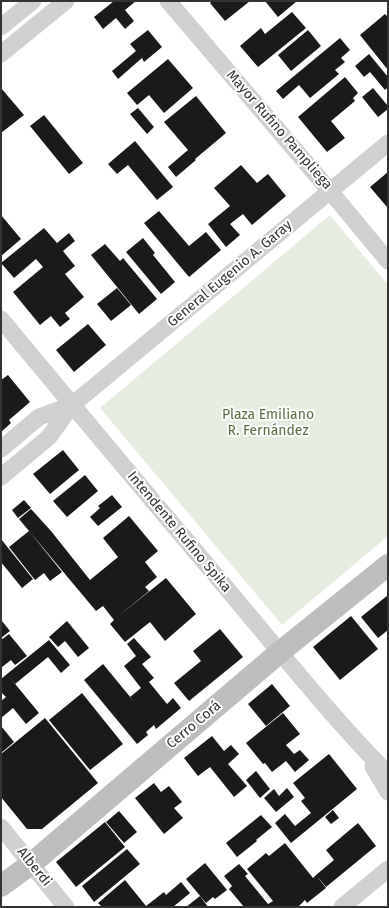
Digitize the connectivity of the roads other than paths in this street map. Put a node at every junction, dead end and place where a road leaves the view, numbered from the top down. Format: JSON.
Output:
{"nodes":[{"id":1,"x":33,"y":1,"type":"edge"},
{"id":2,"x":66,"y":1,"type":"edge"},
{"id":3,"x":168,"y":1,"type":"edge"},
{"id":4,"x":1,"y":27,"type":"edge"},
{"id":5,"x":1,"y":54,"type":"edge"},
{"id":6,"x":388,"y":143,"type":"edge"},
{"id":7,"x":330,"y":191,"type":"junction"},
{"id":8,"x":388,"y":261,"type":"edge"},
{"id":9,"x":1,"y":319,"type":"edge"},
{"id":10,"x":72,"y":405,"type":"junction"},
{"id":11,"x":1,"y":449,"type":"edge"},
{"id":12,"x":1,"y":477,"type":"edge"},
{"id":13,"x":388,"y":565,"type":"edge"},
{"id":14,"x":280,"y":652,"type":"junction"},
{"id":15,"x":358,"y":743,"type":"junction"},
{"id":16,"x":388,"y":774,"type":"edge"},
{"id":17,"x":388,"y":792,"type":"edge"},
{"id":18,"x":1,"y":828,"type":"edge"},
{"id":19,"x":31,"y":864,"type":"junction"},
{"id":20,"x":388,"y":869,"type":"edge"},
{"id":21,"x":1,"y":886,"type":"edge"},
{"id":22,"x":66,"y":907,"type":"edge"},
{"id":23,"x":342,"y":907,"type":"edge"}],
"edges":[{"from":1,"to":4,"type":"street"},
{"from":2,"to":5,"type":"street"},
{"from":3,"to":7,"type":"street","name":"Mayor Rufino Pampliega"},
{"from":6,"to":7,"type":"street","name":"General Eugenio A. Garay"},
{"from":7,"to":8,"type":"street","name":"Mayor Rufino Pampliega"},
{"from":7,"to":10,"type":"street","name":"General Eugenio A. Garay"},
{"from":9,"to":10,"type":"street","name":"Intendente Rufino Spika"},
{"from":10,"to":11,"type":"street","name":"General Eugenio A. Garay"},
{"from":10,"to":12,"type":"street","name":"General Eugenio A. Garay"},
{"from":10,"to":14,"type":"street","name":"Intendente Rufino Spika"},
{"from":13,"to":14,"type":"street","name":"Cerro Corá"},
{"from":14,"to":15,"type":"street","name":"Intendente Rufino Spika"},
{"from":14,"to":19,"type":"street","name":"Cerro Corá"},
{"from":15,"to":16,"type":"street","name":"Intendente Rufino Spika"},
{"from":15,"to":17,"type":"street","name":"Intendente Rufino Spika"},
{"from":18,"to":19,"type":"street","name":"Alberdi"},
{"from":19,"to":21,"type":"street","name":"Cerro Corá"},
{"from":19,"to":22,"type":"street","name":"Alberdi"},
{"from":20,"to":23,"type":"street"}]}
